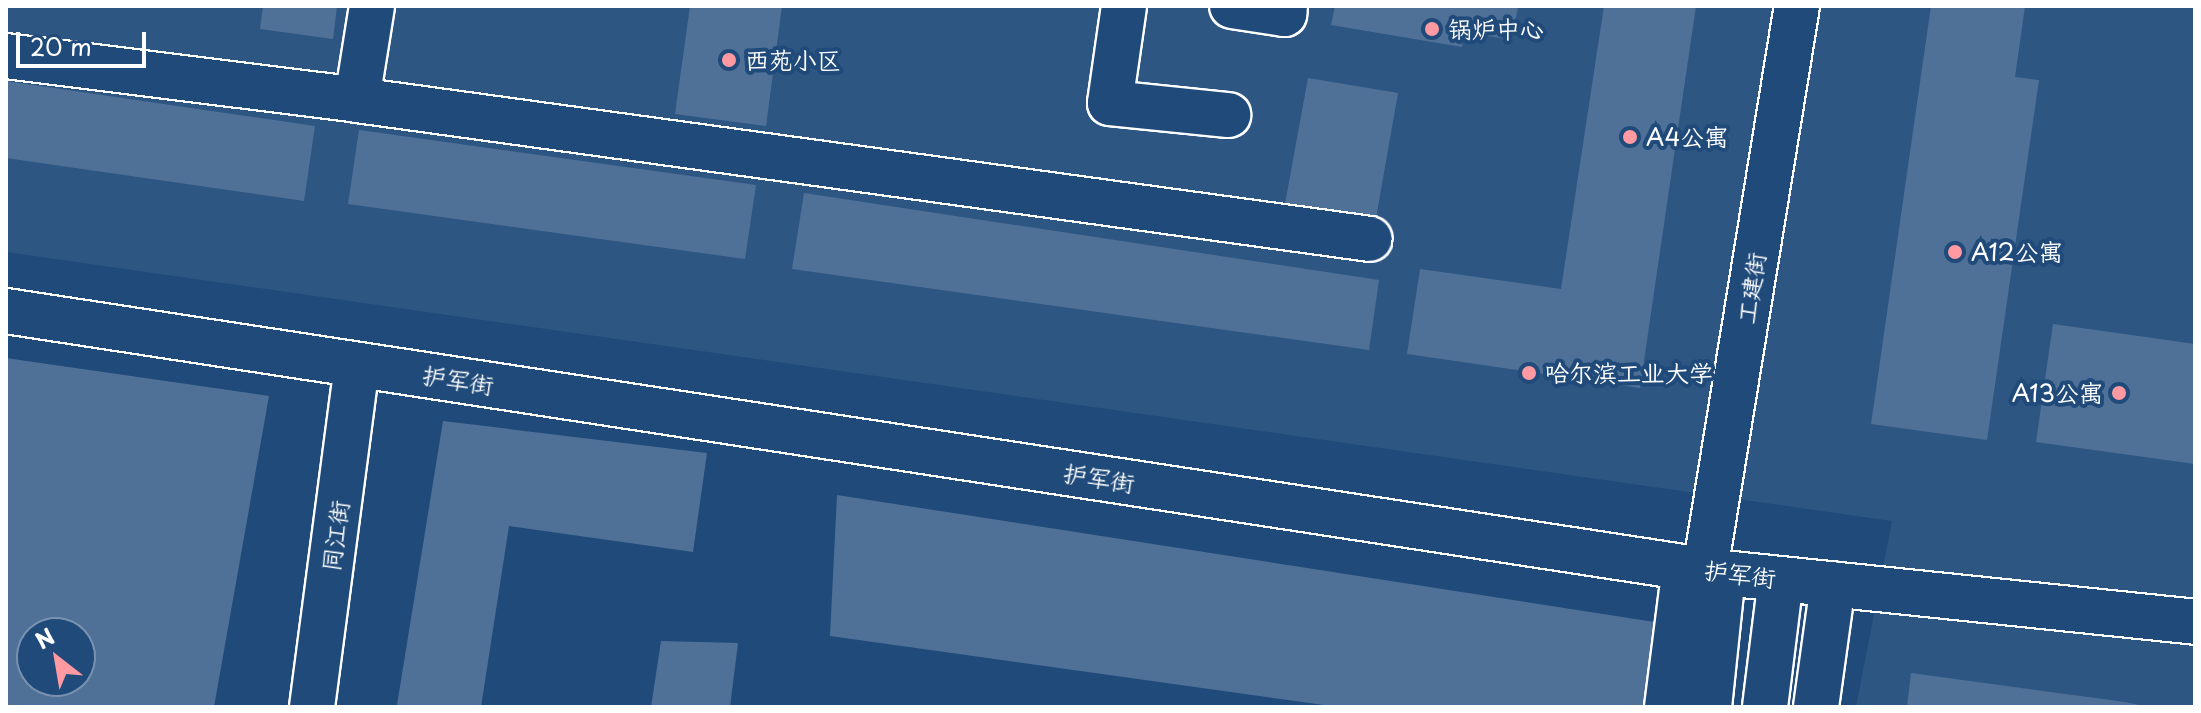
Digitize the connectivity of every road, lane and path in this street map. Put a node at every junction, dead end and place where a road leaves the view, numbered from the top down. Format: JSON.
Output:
{"nodes":[{"id":1,"x":372,"y":6,"type":"edge"},
{"id":2,"x":1124,"y":6,"type":"edge"},
{"id":3,"x":1232,"y":6,"type":"edge"},
{"id":4,"x":1285,"y":6,"type":"edge"},
{"id":5,"x":1797,"y":6,"type":"edge"},
{"id":6,"x":6,"y":56,"type":"edge"},
{"id":7,"x":357,"y":100,"type":"junction"},
{"id":8,"x":1228,"y":115,"type":"dead end"},
{"id":9,"x":1370,"y":239,"type":"dead end"},
{"id":10,"x":6,"y":311,"type":"edge"},
{"id":11,"x":357,"y":365,"type":"junction"},
{"id":12,"x":1729,"y":573,"type":"junction"},
{"id":13,"x":1833,"y":584,"type":"junction"},
{"id":14,"x":2195,"y":622,"type":"edge"},
{"id":15,"x":312,"y":707,"type":"edge"},
{"id":16,"x":1667,"y":707,"type":"edge"},
{"id":17,"x":1709,"y":707,"type":"edge"},
{"id":18,"x":1765,"y":707,"type":"edge"},
{"id":19,"x":1816,"y":707,"type":"edge"}],
"edges":[{"from":1,"to":7,"type":"street"},
{"from":2,"to":8,"type":"street"},
{"from":3,"to":4,"type":"street"},
{"from":5,"to":12,"type":"street","name":"工建街"},
{"from":6,"to":7,"type":"street"},
{"from":7,"to":9,"type":"street"},
{"from":10,"to":11,"type":"street","name":"护军街"},
{"from":11,"to":12,"type":"street","name":"护军街"},
{"from":11,"to":15,"type":"street","name":"同江街"},
{"from":12,"to":13,"type":"street","name":"护军街"},
{"from":12,"to":16,"type":"street","name":"工建街"},
{"from":12,"to":17,"type":"street","name":"工建街"},
{"from":12,"to":18,"type":"street","name":"工建街"},
{"from":13,"to":14,"type":"street","name":"护军街"},
{"from":13,"to":19,"type":"street"}]}
